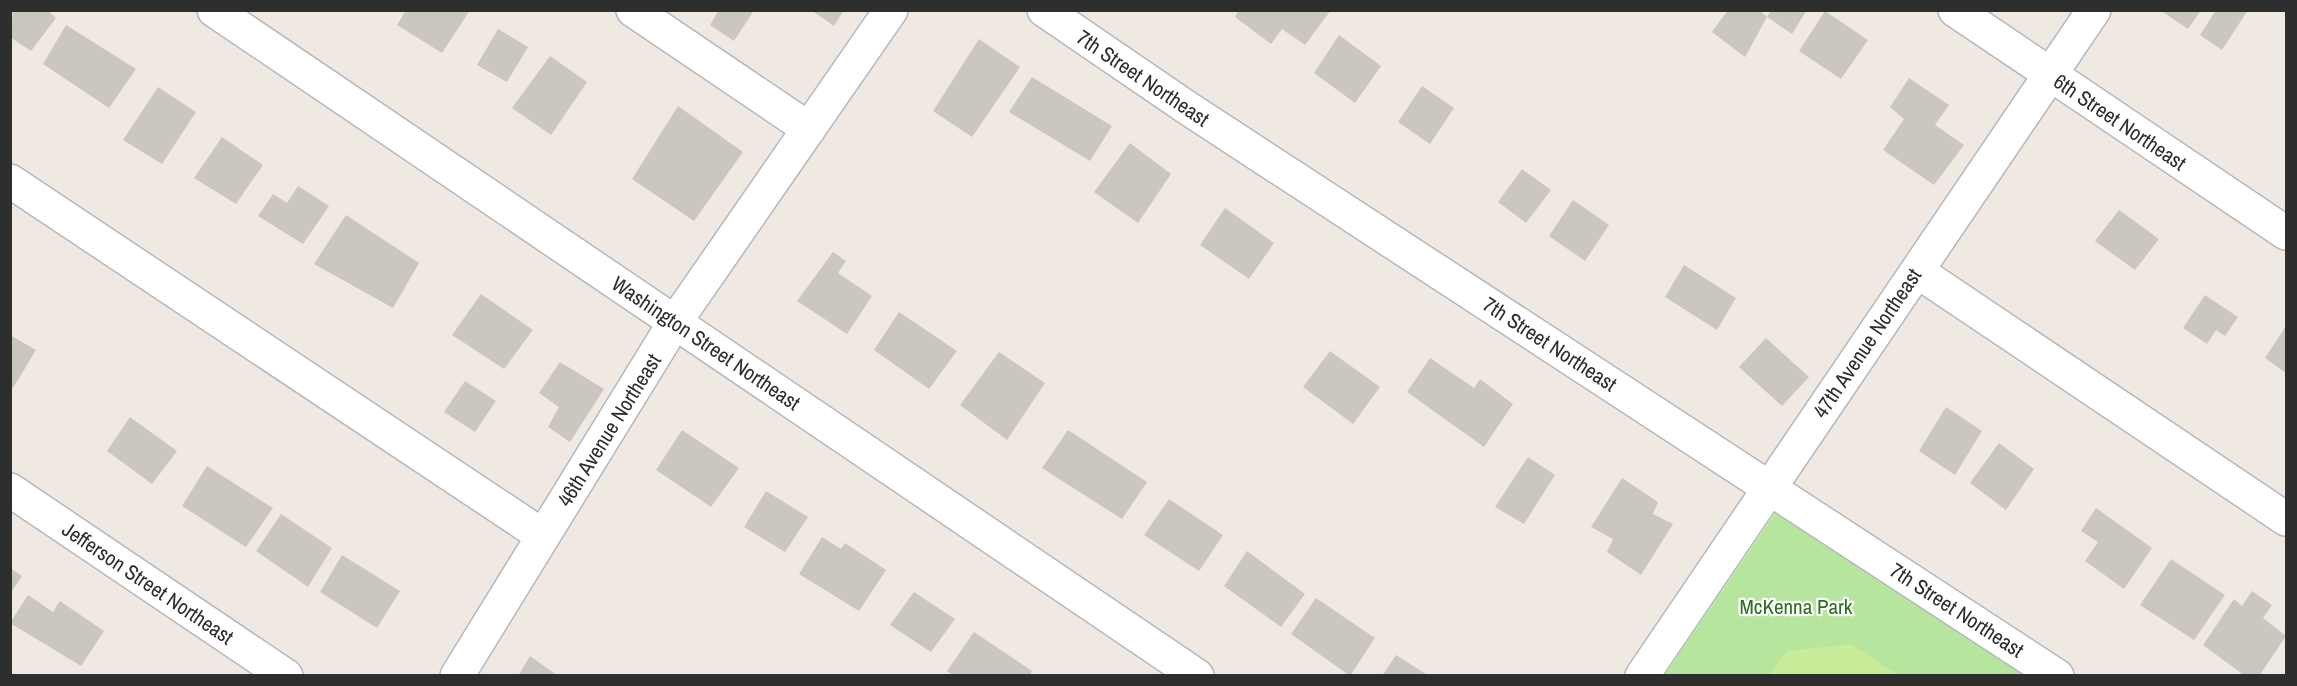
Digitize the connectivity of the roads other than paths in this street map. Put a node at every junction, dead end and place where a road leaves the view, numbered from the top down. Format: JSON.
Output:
{"nodes":[{"id":1,"x":214,"y":10,"type":"edge"},
{"id":2,"x":633,"y":10,"type":"edge"},
{"id":3,"x":891,"y":10,"type":"edge"},
{"id":4,"x":1044,"y":10,"type":"edge"},
{"id":5,"x":1955,"y":10,"type":"edge"},
{"id":6,"x":2094,"y":10,"type":"edge"},
{"id":7,"x":2049,"y":75,"type":"junction"},
{"id":8,"x":809,"y":129,"type":"junction"},
{"id":9,"x":10,"y":182,"type":"edge"},
{"id":10,"x":2286,"y":233,"type":"edge"},
{"id":11,"x":1917,"y":270,"type":"junction"},
{"id":12,"x":675,"y":322,"type":"junction"},
{"id":13,"x":1769,"y":488,"type":"junction"},
{"id":14,"x":10,"y":490,"type":"edge"},
{"id":15,"x":2286,"y":519,"type":"edge"},
{"id":16,"x":543,"y":536,"type":"junction"},
{"id":17,"x":286,"y":675,"type":"edge"},
{"id":18,"x":457,"y":675,"type":"edge"},
{"id":19,"x":1197,"y":675,"type":"edge"},
{"id":20,"x":1642,"y":675,"type":"edge"},
{"id":21,"x":2057,"y":675,"type":"edge"}],
"edges":[{"from":1,"to":12,"type":"street","name":"Washington Street Northeast"},
{"from":2,"to":8,"type":"street"},
{"from":3,"to":8,"type":"street","name":"46th Avenue Northeast"},
{"from":4,"to":13,"type":"street","name":"7th Street Northeast"},
{"from":5,"to":7,"type":"street","name":"6th Street Northeast"},
{"from":6,"to":7,"type":"street","name":"47th Avenue Northeast"},
{"from":7,"to":10,"type":"street","name":"6th Street Northeast"},
{"from":7,"to":11,"type":"street","name":"47th Avenue Northeast"},
{"from":8,"to":12,"type":"street","name":"46th Avenue Northeast"},
{"from":9,"to":16,"type":"street"},
{"from":11,"to":13,"type":"street","name":"47th Avenue Northeast"},
{"from":11,"to":15,"type":"street"},
{"from":12,"to":16,"type":"street","name":"46th Avenue Northeast"},
{"from":12,"to":19,"type":"street","name":"Washington Street Northeast"},
{"from":13,"to":20,"type":"street","name":"47th Avenue Northeast"},
{"from":13,"to":21,"type":"street","name":"7th Street Northeast"},
{"from":14,"to":17,"type":"street","name":"Jefferson Street Northeast"},
{"from":16,"to":18,"type":"street","name":"46th Avenue Northeast"}]}
